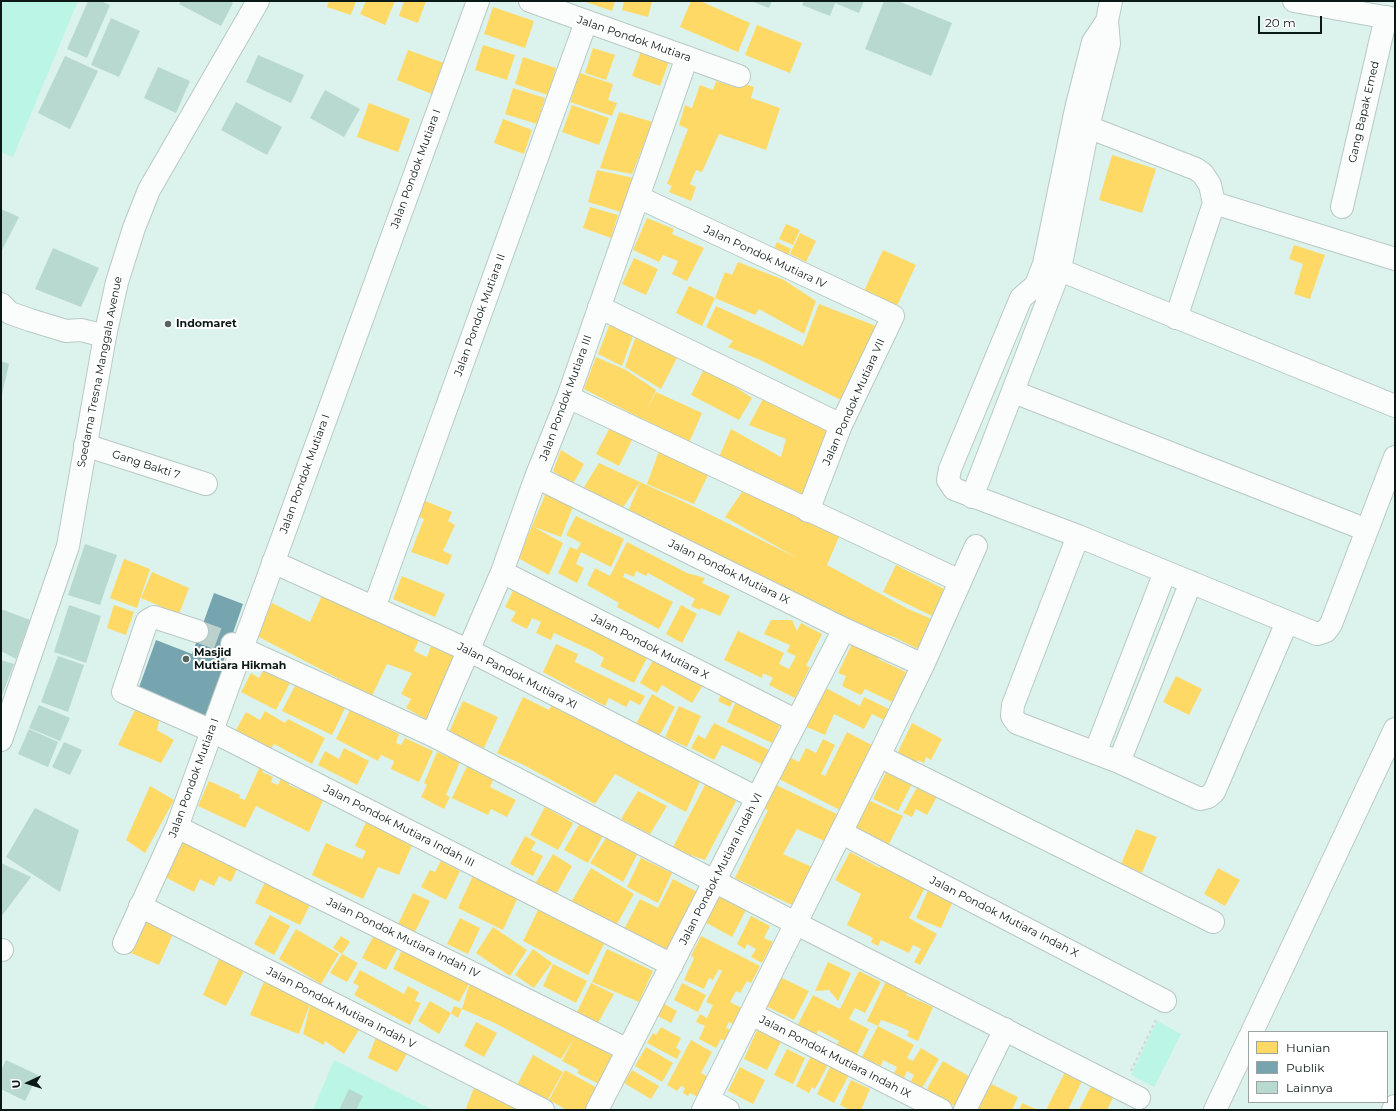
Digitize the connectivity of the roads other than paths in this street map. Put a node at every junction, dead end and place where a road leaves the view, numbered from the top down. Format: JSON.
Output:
{"nodes":[{"id":1,"x":478,"y":1,"type":"edge"},
{"id":2,"x":530,"y":1,"type":"edge"},
{"id":3,"x":1294,"y":1,"type":"edge"},
{"id":4,"x":252,"y":3,"type":"edge"},
{"id":5,"x":1109,"y":11,"type":"edge"},
{"id":6,"x":1390,"y":18,"type":"edge"},
{"id":7,"x":586,"y":22,"type":"junction"},
{"id":8,"x":687,"y":56,"type":"junction"},
{"id":9,"x":739,"y":76,"type":"dead end"},
{"id":10,"x":1085,"y":116,"type":"junction"},
{"id":11,"x":638,"y":197,"type":"junction"},
{"id":12,"x":1214,"y":203,"type":"junction"},
{"id":13,"x":1342,"y":207,"type":"dead end"},
{"id":14,"x":1395,"y":259,"type":"edge"},
{"id":15,"x":1052,"y":266,"type":"junction"},
{"id":16,"x":1,"y":301,"type":"edge"},
{"id":17,"x":1,"y":304,"type":"edge"},
{"id":18,"x":600,"y":307,"type":"junction"},
{"id":19,"x":33,"y":313,"type":"junction"},
{"id":20,"x":892,"y":316,"type":"joint"},
{"id":21,"x":1176,"y":318,"type":"junction"},
{"id":22,"x":105,"y":336,"type":"junction"},
{"id":23,"x":1014,"y":392,"type":"junction"},
{"id":24,"x":568,"y":397,"type":"junction"},
{"id":25,"x":1395,"y":406,"type":"edge"},
{"id":26,"x":841,"y":425,"type":"junction"},
{"id":27,"x":85,"y":445,"type":"junction"},
{"id":28,"x":1395,"y":457,"type":"edge"},
{"id":29,"x":536,"y":477,"type":"junction"},
{"id":30,"x":206,"y":484,"type":"dead end"},
{"id":31,"x":972,"y":497,"type":"junction"},
{"id":32,"x":808,"y":511,"type":"junction"},
{"id":33,"x":1367,"y":530,"type":"junction"},
{"id":34,"x":1078,"y":536,"type":"junction"},
{"id":35,"x":976,"y":546,"type":"dead end"},
{"id":36,"x":273,"y":562,"type":"junction"},
{"id":37,"x":502,"y":572,"type":"junction"},
{"id":38,"x":1165,"y":572,"type":"junction"},
{"id":39,"x":960,"y":581,"type":"junction"},
{"id":40,"x":1191,"y":582,"type":"junction"},
{"id":41,"x":374,"y":608,"type":"junction"},
{"id":42,"x":1287,"y":622,"type":"junction"},
{"id":43,"x":844,"y":629,"type":"junction"},
{"id":44,"x":197,"y":631,"type":"tunnel mouth"},
{"id":45,"x":237,"y":645,"type":"junction"},
{"id":46,"x":470,"y":651,"type":"junction"},
{"id":47,"x":923,"y":665,"type":"junction"},
{"id":48,"x":797,"y":721,"type":"junction"},
{"id":49,"x":1395,"y":729,"type":"edge"},
{"id":50,"x":212,"y":731,"type":"junction"},
{"id":51,"x":432,"y":735,"type":"junction"},
{"id":52,"x":1,"y":740,"type":"edge"},
{"id":53,"x":1095,"y":753,"type":"junction"},
{"id":54,"x":879,"y":756,"type":"junction"},
{"id":55,"x":1119,"y":762,"type":"junction"},
{"id":56,"x":757,"y":798,"type":"junction"},
{"id":57,"x":177,"y":827,"type":"junction"},
{"id":58,"x":842,"y":833,"type":"junction"},
{"id":59,"x":714,"y":881,"type":"junction"},
{"id":60,"x":140,"y":906,"type":"junction"},
{"id":61,"x":1213,"y":922,"type":"dead end"},
{"id":62,"x":797,"y":924,"type":"junction"},
{"id":63,"x":124,"y":943,"type":"dead end"},
{"id":64,"x":672,"y":965,"type":"junction"},
{"id":65,"x":1166,"y":1000,"type":"road end"},
{"id":66,"x":751,"y":1014,"type":"junction"},
{"id":67,"x":1005,"y":1029,"type":"junction"},
{"id":68,"x":1252,"y":1031,"type":"edge"},
{"id":69,"x":1248,"y":1040,"type":"edge"},
{"id":70,"x":628,"y":1050,"type":"junction"},
{"id":71,"x":1130,"y":1093,"type":"road end"},
{"id":72,"x":1395,"y":1106,"type":"edge"},
{"id":73,"x":713,"y":1107,"type":"edge"},
{"id":74,"x":543,"y":1110,"type":"edge"},
{"id":75,"x":597,"y":1110,"type":"edge"},
{"id":76,"x":941,"y":1110,"type":"edge"},
{"id":77,"x":965,"y":1110,"type":"edge"},
{"id":78,"x":1215,"y":1110,"type":"edge"},
{"id":79,"x":1393,"y":1110,"type":"edge"}],
"edges":[{"from":1,"to":36,"type":"street","name":"Jalan Pondok Mutiara I"},
{"from":2,"to":7,"type":"street","name":"Jalan Pondok Mutiara"},
{"from":3,"to":6,"type":"street"},
{"from":4,"to":22,"type":"street","name":"Soedarna Tresna Manggala Avenue"},
{"from":5,"to":10,"type":"street"},
{"from":6,"to":13,"type":"street","name":"Gang Bapak Emed"},
{"from":7,"to":8,"type":"street","name":"Jalan Pondok Mutiara"},
{"from":7,"to":41,"type":"street","name":"Jalan Pondok Mutiara II"},
{"from":8,"to":9,"type":"street","name":"Jalan Pondok Mutiara"},
{"from":8,"to":11,"type":"street","name":"Jalan Pondok Mutiara III"},
{"from":10,"to":12,"type":"street"},
{"from":10,"to":15,"type":"street"},
{"from":11,"to":18,"type":"street","name":"Jalan Pondok Mutiara III"},
{"from":11,"to":20,"type":"street","name":"Jalan Pondok Mutiara IV"},
{"from":12,"to":14,"type":"street"},
{"from":12,"to":21,"type":"street"},
{"from":15,"to":21,"type":"street"},
{"from":15,"to":23,"type":"street"},
{"from":15,"to":31,"type":"street"},
{"from":16,"to":19,"type":"street"},
{"from":17,"to":19,"type":"street"},
{"from":18,"to":24,"type":"street","name":"Jalan Pondok Mutiara III"},
{"from":18,"to":26,"type":"street"},
{"from":19,"to":22,"type":"street"},
{"from":20,"to":26,"type":"street","name":"Jalan Pondok Mutiara VII"},
{"from":21,"to":25,"type":"street"},
{"from":22,"to":27,"type":"street","name":"Soedarna Tresna Manggala Avenue"},
{"from":23,"to":31,"type":"street"},
{"from":23,"to":33,"type":"street"},
{"from":24,"to":29,"type":"street","name":"Jalan Pondok Mutiara III"},
{"from":24,"to":32,"type":"street"},
{"from":26,"to":32,"type":"street","name":"Jalan Pondok Mutiara VII"},
{"from":27,"to":30,"type":"street","name":"Gang Bakti 7"},
{"from":27,"to":52,"type":"street","name":"Soedarna Tresna Manggala Avenue"},
{"from":28,"to":33,"type":"street"},
{"from":29,"to":37,"type":"street","name":"Jalan Pondok Mutiara III"},
{"from":29,"to":43,"type":"street","name":"Jalan Pondok Mutiara IX"},
{"from":31,"to":34,"type":"street"},
{"from":32,"to":39,"type":"street"},
{"from":33,"to":42,"type":"street"},
{"from":34,"to":38,"type":"street"},
{"from":34,"to":53,"type":"street"},
{"from":35,"to":39,"type":"street"},
{"from":36,"to":41,"type":"street","name":"Jalan Pandok Mutiara XI"},
{"from":36,"to":45,"type":"street","name":"Jalan Pondok Mutiara I"},
{"from":37,"to":46,"type":"street","name":"Jalan Pondok Mutiara III"},
{"from":37,"to":48,"type":"street","name":"Jalan Pondok Mutiara X"},
{"from":38,"to":40,"type":"street"},
{"from":38,"to":53,"type":"street"},
{"from":39,"to":47,"type":"street"},
{"from":40,"to":42,"type":"street"},
{"from":40,"to":55,"type":"street"},
{"from":41,"to":46,"type":"street","name":"Jalan Pandok Mutiara XI"},
{"from":42,"to":55,"type":"street"},
{"from":43,"to":47,"type":"street","name":"Jalan Pondok Mutiara IX"},
{"from":43,"to":48,"type":"street","name":"Jalan Pondok Mutiara Indah VI"},
{"from":44,"to":50,"type":"street","name":"Jalan Pondok Mutiara Indah III"},
{"from":45,"to":50,"type":"street","name":"Jalan Pondok Mutiara I"},
{"from":45,"to":51,"type":"street"},
{"from":46,"to":51,"type":"street","name":"Jalan Pondok Mutiara III"},
{"from":46,"to":56,"type":"street","name":"Jalan Pandok Mutiara XI"},
{"from":47,"to":54,"type":"street"},
{"from":48,"to":56,"type":"street","name":"Jalan Pondok Mutiara Indah VI"},
{"from":49,"to":68,"type":"street"},
{"from":50,"to":57,"type":"street","name":"Jalan Pondok Mutiara I"},
{"from":50,"to":64,"type":"street","name":"Jalan Pondok Mutiara Indah III"},
{"from":51,"to":59,"type":"street"},
{"from":53,"to":55,"type":"street"},
{"from":54,"to":58,"type":"street"},
{"from":54,"to":61,"type":"street"},
{"from":56,"to":59,"type":"street","name":"Jalan Pondok Mutiara Indah VI"},
{"from":57,"to":60,"type":"street","name":"Jalan Pondok Mutiara I"},
{"from":57,"to":70,"type":"street","name":"Jalan Pondok Mutiara Indah IV"},
{"from":58,"to":62,"type":"street"},
{"from":58,"to":65,"type":"street","name":"Jalan Pondok Mutiara Indah X"},
{"from":59,"to":62,"type":"street"},
{"from":59,"to":64,"type":"street","name":"Jalan Pondok Mutiara Indah VI"},
{"from":60,"to":63,"type":"street","name":"Jalan Pondok Mutiara I"},
{"from":60,"to":74,"type":"street","name":"Jalan Pondok Mutiara Indah V"},
{"from":62,"to":66,"type":"street"},
{"from":62,"to":67,"type":"street"},
{"from":64,"to":70,"type":"street","name":"Jalan Pondok Mutiara Indah VI"},
{"from":66,"to":73,"type":"street"},
{"from":66,"to":76,"type":"street","name":"Jalan Pondok Mutiara Indah IX"},
{"from":67,"to":71,"type":"street"},
{"from":67,"to":77,"type":"street"},
{"from":69,"to":78,"type":"street"},
{"from":70,"to":75,"type":"street","name":"Jalan Pondok Mutiara Indah VI"},
{"from":72,"to":79,"type":"street"}]}
